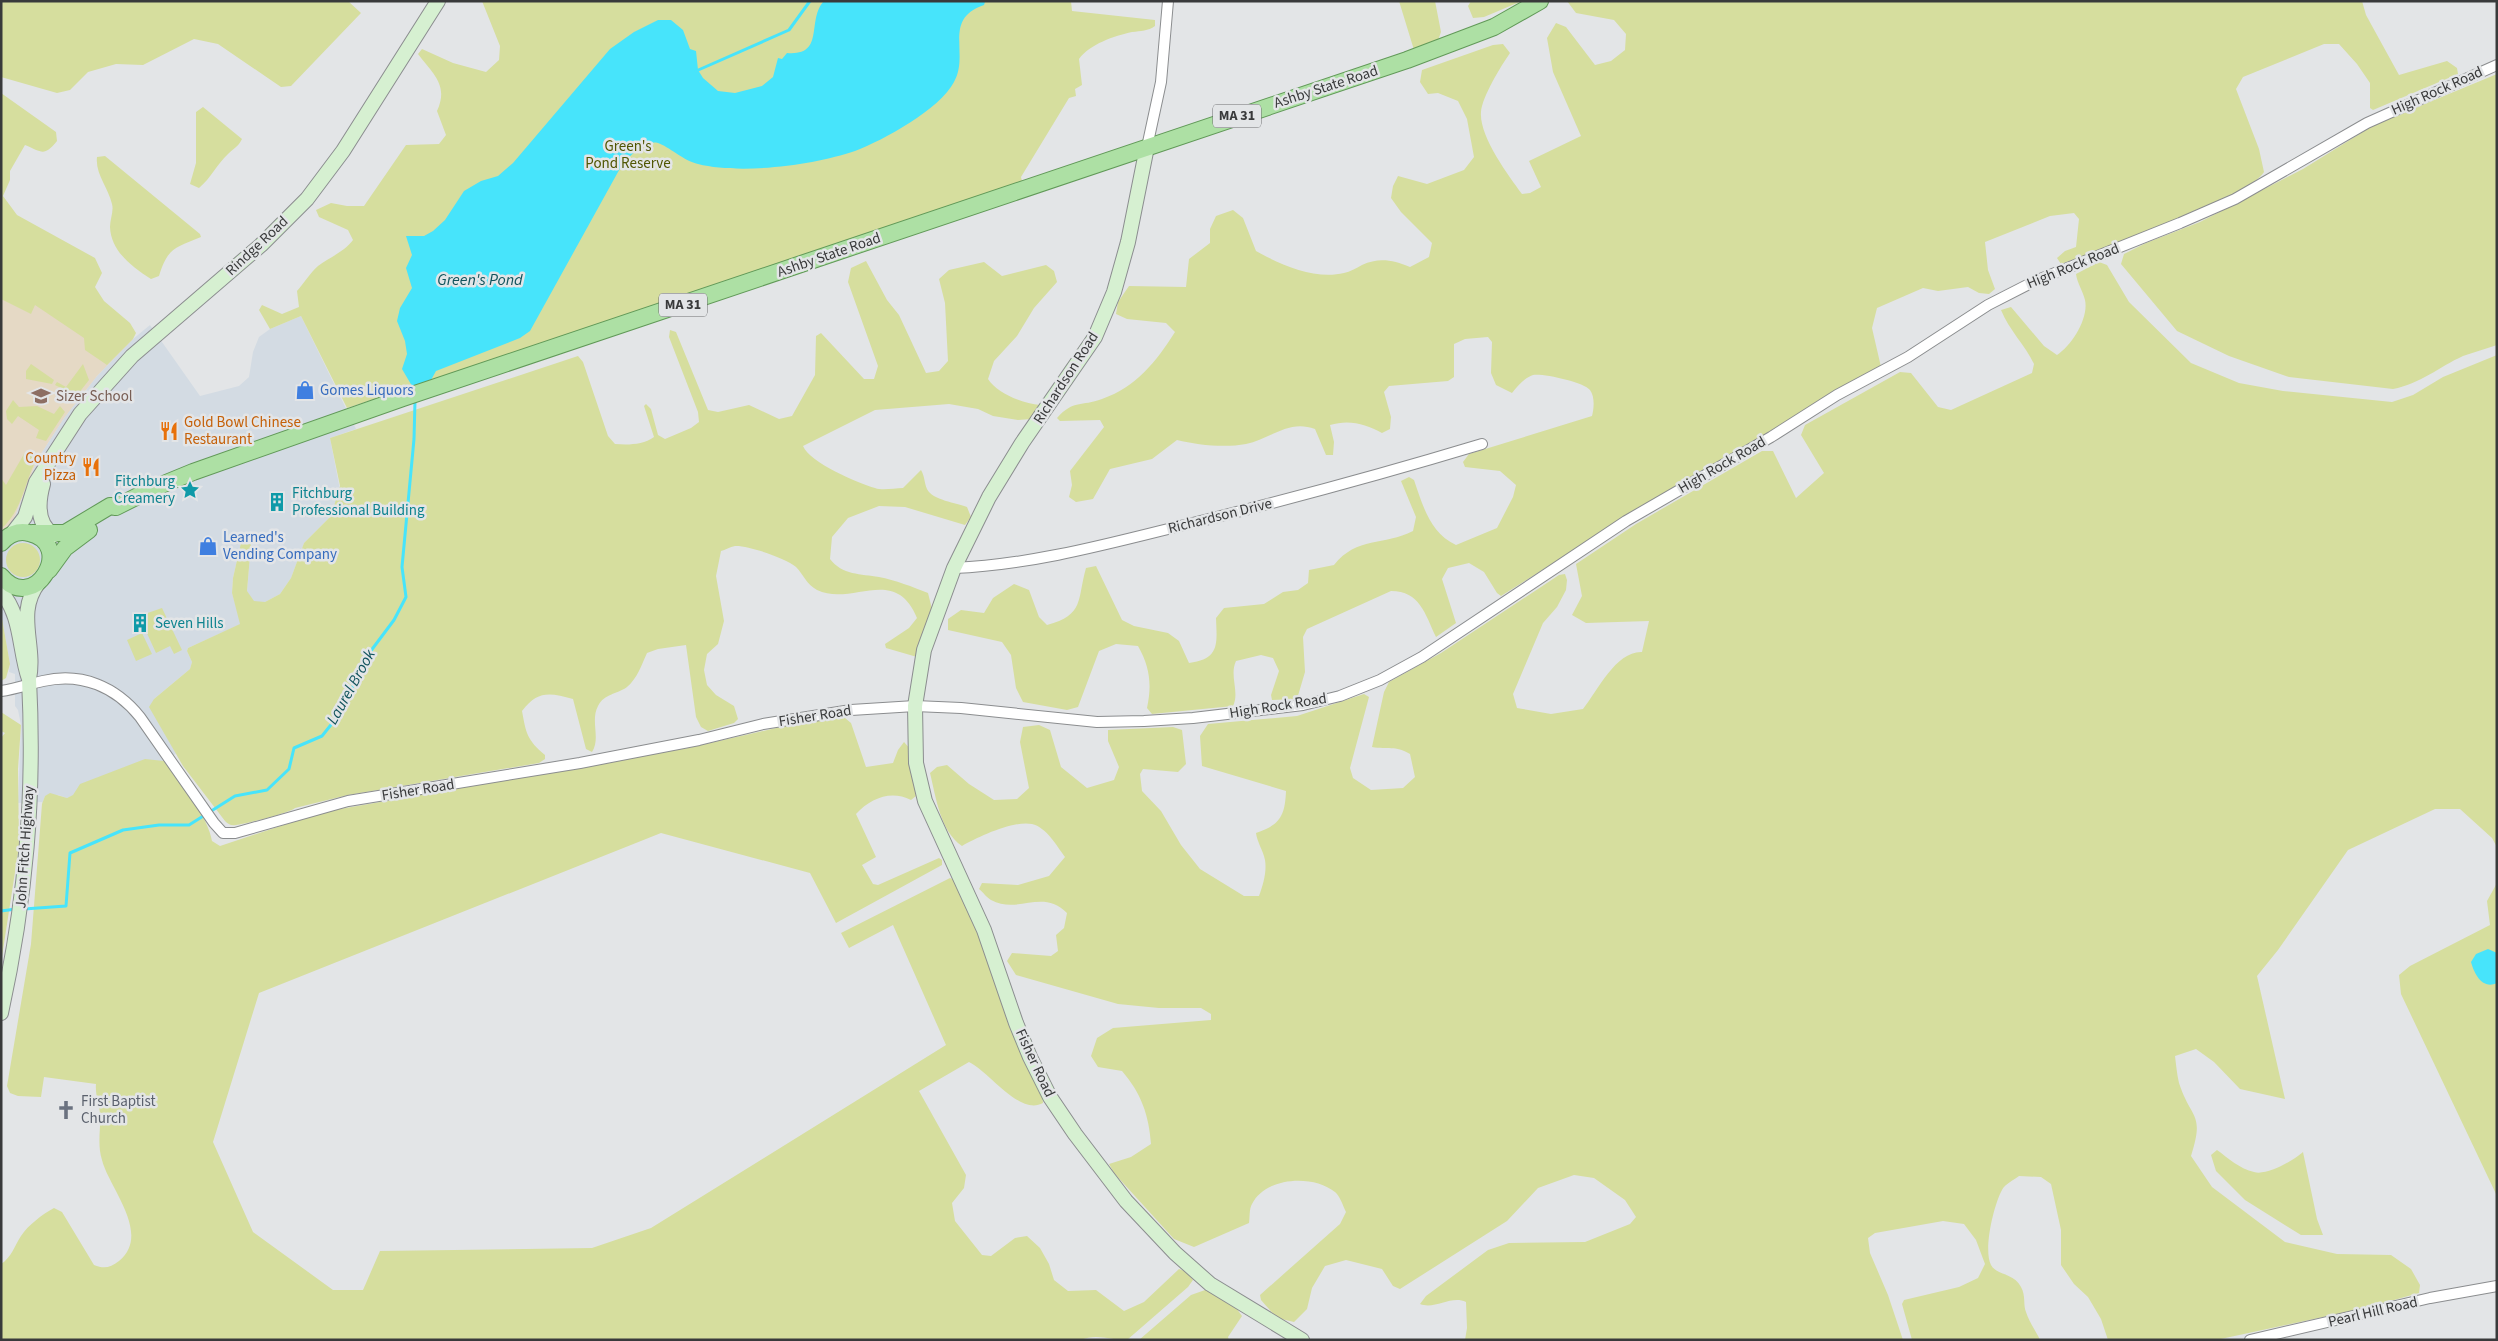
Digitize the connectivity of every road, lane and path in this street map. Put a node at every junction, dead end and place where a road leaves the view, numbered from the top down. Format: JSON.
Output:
{"nodes":[{"id":1,"x":438,"y":1,"type":"edge"},
{"id":2,"x":1168,"y":1,"type":"edge"},
{"id":3,"x":1540,"y":1,"type":"edge"},
{"id":4,"x":2497,"y":65,"type":"edge"},
{"id":5,"x":1146,"y":147,"type":"junction"},
{"id":6,"x":1482,"y":444,"type":"dead end"},
{"id":7,"x":47,"y":467,"type":"junction"},
{"id":8,"x":116,"y":508,"type":"junction"},
{"id":9,"x":43,"y":532,"type":"junction"},
{"id":10,"x":6,"y":539,"type":"edge"},
{"id":11,"x":954,"y":568,"type":"junction"},
{"id":12,"x":44,"y":576,"type":"junction"},
{"id":13,"x":3,"y":583,"type":"edge"},
{"id":14,"x":29,"y":682,"type":"junction"},
{"id":15,"x":1,"y":691,"type":"edge"},
{"id":16,"x":915,"y":706,"type":"junction"},
{"id":17,"x":1,"y":1014,"type":"edge"},
{"id":18,"x":2497,"y":1286,"type":"edge"},
{"id":19,"x":1302,"y":1340,"type":"edge"},
{"id":20,"x":2250,"y":1340,"type":"edge"}],
"edges":[{"from":1,"to":7,"type":"street","name":"Rindge Road"},
{"from":2,"to":5,"type":"street","name":"Richardson Road"},
{"from":3,"to":5,"type":"main road","name":"Ashby State Road","number":"MA 31"},
{"from":4,"to":16,"type":"street","name":"High Rock Road"},
{"from":5,"to":8,"type":"main road","name":"Ashby State Road","number":"MA 31"},
{"from":5,"to":11,"type":"street","name":"Richardson Road"},
{"from":6,"to":11,"type":"street","name":"Richardson Drive"},
{"from":7,"to":9,"type":"street","name":"Rindge Road"},
{"from":7,"to":10,"type":"street","name":"Rindge Road"},
{"from":8,"to":9,"type":"main road","name":"Ashby State Road","number":"MA 31"},
{"from":8,"to":12,"type":"main road","name":"Ashby State Road"},
{"from":9,"to":10,"type":"main road","number":"MA 31"},
{"from":9,"to":12,"type":"main road"},
{"from":11,"to":16,"type":"street","name":"Richardson Road"},
{"from":12,"to":13,"type":"main road"},
{"from":12,"to":14,"type":"street","name":"John Fitch Highway"},
{"from":13,"to":14,"type":"street","name":"John Fitch Highway"},
{"from":14,"to":15,"type":"street"},
{"from":14,"to":16,"type":"street","name":"Fisher Road"},
{"from":14,"to":17,"type":"street","name":"John Fitch Highway"},
{"from":16,"to":19,"type":"street","name":"Fisher Road"},
{"from":18,"to":20,"type":"street","name":"Pearl Hill Road"}]}
